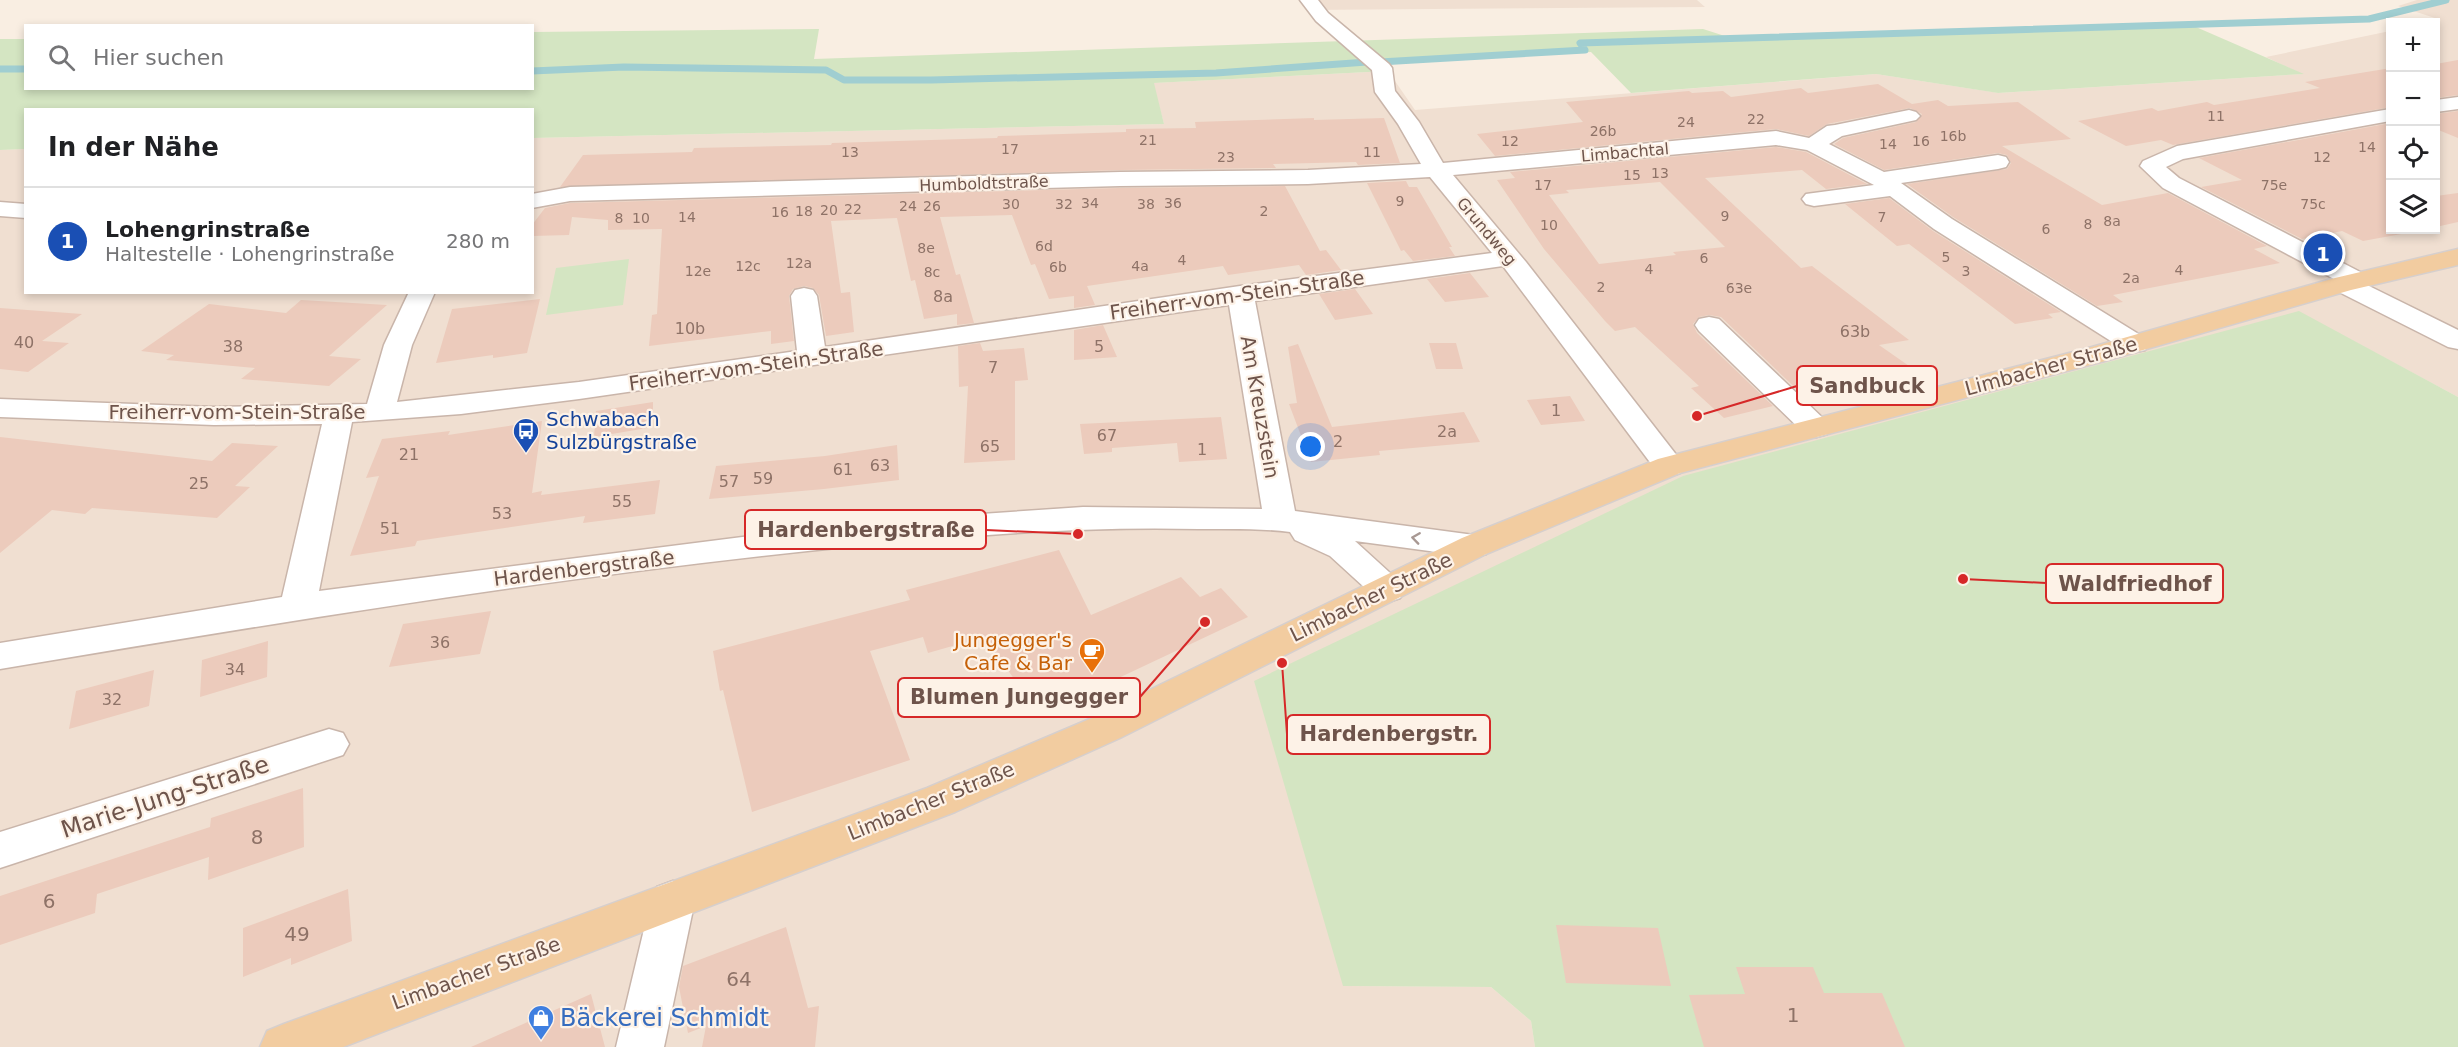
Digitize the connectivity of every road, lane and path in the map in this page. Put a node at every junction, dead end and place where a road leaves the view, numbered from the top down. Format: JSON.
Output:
{"nodes":[{"id":1,"x":1309,"y":0,"type":"edge"},
{"id":2,"x":2458,"y":103,"type":"edge"},
{"id":3,"x":2440,"y":105,"type":"edge"},
{"id":4,"x":1909,"y":116,"type":"dead end"},
{"id":5,"x":2386,"y":116,"type":"edge"},
{"id":6,"x":1813,"y":145,"type":"junction"},
{"id":7,"x":1998,"y":162,"type":"dead end"},
{"id":8,"x":1436,"y":170,"type":"junction"},
{"id":9,"x":1887,"y":184,"type":"junction"},
{"id":10,"x":1814,"y":199,"type":"dead end"},
{"id":11,"x":534,"y":201,"type":"edge"},
{"id":12,"x":0,"y":209,"type":"edge"},
{"id":13,"x":24,"y":211,"type":"edge"},
{"id":14,"x":2458,"y":256,"type":"edge"},
{"id":15,"x":1508,"y":258,"type":"junction"},
{"id":16,"x":2351,"y":283,"type":"junction"},
{"id":17,"x":421,"y":294,"type":"edge"},
{"id":18,"x":1240,"y":294,"type":"junction"},
{"id":19,"x":804,"y":296,"type":"dead end"},
{"id":20,"x":1709,"y":325,"type":"dead end"},
{"id":21,"x":2458,"y":341,"type":"edge"},
{"id":22,"x":2135,"y":344,"type":"junction"},
{"id":23,"x":812,"y":357,"type":"junction"},
{"id":24,"x":0,"y":408,"type":"edge"},
{"id":25,"x":380,"y":412,"type":"junction"},
{"id":26,"x":339,"y":415,"type":"junction"},
{"id":27,"x":1816,"y":428,"type":"junction"},
{"id":28,"x":1669,"y":466,"type":"junction"},
{"id":29,"x":1280,"y":520,"type":"junction"},
{"id":30,"x":1474,"y":546,"type":"junction"},
{"id":31,"x":1388,"y":590,"type":"junction"},
{"id":32,"x":298,"y":606,"type":"junction"},
{"id":33,"x":0,"y":656,"type":"edge"},
{"id":34,"x":329,"y":744,"type":"dead end"},
{"id":35,"x":0,"y":850,"type":"edge"},
{"id":36,"x":673,"y":900,"type":"junction"},
{"id":37,"x":284,"y":1047,"type":"edge"},
{"id":38,"x":640,"y":1047,"type":"edge"}],
"edges":[{"from":1,"to":8,"type":"street","name":"Grundweg"},
{"from":2,"to":3,"type":"street"},
{"from":4,"to":6,"type":"street"},
{"from":5,"to":16,"type":"street"},
{"from":6,"to":8,"type":"street","name":"Limbachtal"},
{"from":6,"to":9,"type":"street","name":"Limbachtal"},
{"from":7,"to":9,"type":"street"},
{"from":8,"to":11,"type":"street","name":"Humboldtstraße"},
{"from":8,"to":15,"type":"street","name":"Grundweg"},
{"from":9,"to":10,"type":"street"},
{"from":9,"to":22,"type":"street","name":"Limbachtal"},
{"from":12,"to":13,"type":"street"},
{"from":14,"to":16,"type":"main road","name":"Limbacher Straße"},
{"from":15,"to":18,"type":"street","name":"Freiherr-vom-Stein-Straße"},
{"from":15,"to":28,"type":"street","name":"Grundweg"},
{"from":16,"to":21,"type":"street"},
{"from":16,"to":22,"type":"main road","name":"Limbacher Straße"},
{"from":17,"to":25,"type":"street"},
{"from":18,"to":23,"type":"street","name":"Freiherr-vom-Stein-Straße"},
{"from":18,"to":29,"type":"street","name":"Am Kreuzstein"},
{"from":19,"to":23,"type":"street"},
{"from":20,"to":27,"type":"street"},
{"from":22,"to":27,"type":"main road","name":"Limbacher Straße"},
{"from":23,"to":25,"type":"street","name":"Freiherr-vom-Stein-Straße"},
{"from":24,"to":26,"type":"street","name":"Freiherr-vom-Stein-Straße"},
{"from":25,"to":26,"type":"street","name":"Freiherr-vom-Stein-Straße"},
{"from":26,"to":32,"type":"street"},
{"from":27,"to":28,"type":"main road","name":"Limbacher Straße"},
{"from":28,"to":30,"type":"main road","name":"Limbacher Straße"},
{"from":30,"to":29,"type":"street","name":"Hardenbergstraße","one_way":true},
{"from":29,"to":31,"type":"street","name":"Hardenbergstraße"},
{"from":29,"to":32,"type":"street","name":"Hardenbergstraße"},
{"from":30,"to":31,"type":"main road","name":"Limbacher Straße"},
{"from":31,"to":36,"type":"main road","name":"Limbacher Straße"},
{"from":32,"to":33,"type":"street","name":"Hardenbergstraße"},
{"from":34,"to":35,"type":"street","name":"Marie-Jung-Straße"},
{"from":36,"to":37,"type":"main road","name":"Limbacher Straße"},
{"from":36,"to":38,"type":"street"}]}
